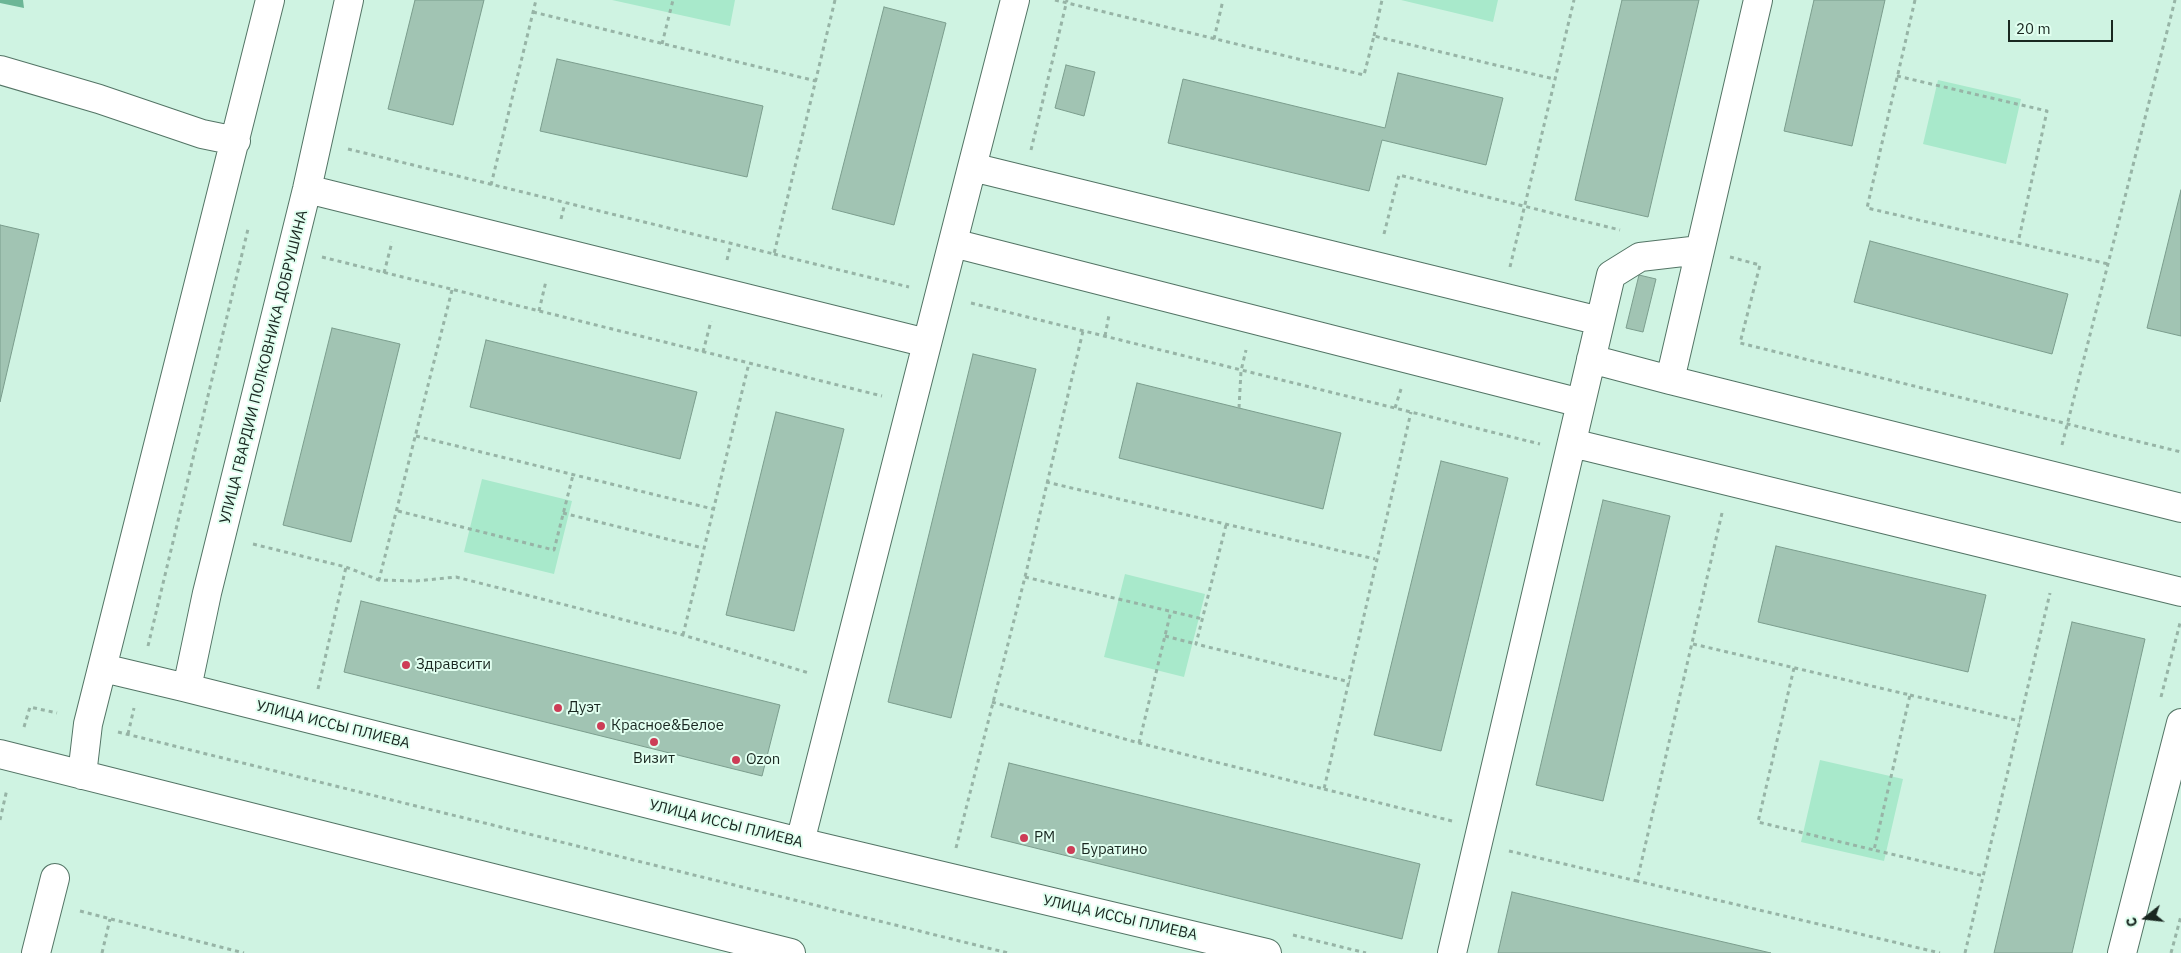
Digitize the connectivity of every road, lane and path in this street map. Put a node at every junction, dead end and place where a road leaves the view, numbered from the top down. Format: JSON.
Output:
{"nodes":[{"id":1,"x":270,"y":0,"type":"edge"},
{"id":2,"x":349,"y":0,"type":"edge"},
{"id":3,"x":536,"y":0,"type":"edge"},
{"id":4,"x":673,"y":0,"type":"edge"},
{"id":5,"x":835,"y":0,"type":"edge"},
{"id":6,"x":1015,"y":0,"type":"edge"},
{"id":7,"x":1055,"y":0,"type":"edge"},
{"id":8,"x":1223,"y":0,"type":"edge"},
{"id":9,"x":1382,"y":0,"type":"edge"},
{"id":10,"x":1574,"y":0,"type":"edge"},
{"id":11,"x":1758,"y":0,"type":"edge"},
{"id":12,"x":1915,"y":0,"type":"edge"},
{"id":13,"x":2170,"y":0,"type":"edge"},
{"id":14,"x":1067,"y":1,"type":"edge"},
{"id":15,"x":2175,"y":1,"type":"edge"},
{"id":16,"x":533,"y":12,"type":"junction"},
{"id":17,"x":1374,"y":36,"type":"junction"},
{"id":18,"x":1214,"y":39,"type":"junction"},
{"id":19,"x":662,"y":44,"type":"junction"},
{"id":20,"x":0,"y":70,"type":"edge"},
{"id":21,"x":1897,"y":76,"type":"junction"},
{"id":22,"x":1554,"y":79,"type":"junction"},
{"id":23,"x":816,"y":81,"type":"junction"},
{"id":24,"x":236,"y":141,"type":"junction"},
{"id":25,"x":318,"y":142,"type":"junction"},
{"id":26,"x":972,"y":167,"type":"junction"},
{"id":27,"x":1024,"y":180,"type":"junction"},
{"id":28,"x":491,"y":184,"type":"junction"},
{"id":29,"x":308,"y":189,"type":"junction"},
{"id":30,"x":1524,"y":206,"type":"junction"},
{"id":31,"x":250,"y":220,"type":"dead end"},
{"id":32,"x":1626,"y":232,"type":"dead end"},
{"id":33,"x":1383,"y":240,"type":"dead end"},
{"id":34,"x":953,"y":243,"type":"junction"},
{"id":35,"x":2018,"y":243,"type":"junction"},
{"id":36,"x":293,"y":250,"type":"junction"},
{"id":37,"x":1700,"y":250,"type":"junction"},
{"id":38,"x":774,"y":254,"type":"junction"},
{"id":39,"x":2108,"y":264,"type":"junction"},
{"id":40,"x":546,"y":279,"type":"dead end"},
{"id":41,"x":452,"y":290,"type":"junction"},
{"id":42,"x":940,"y":294,"type":"junction"},
{"id":43,"x":1503,"y":297,"type":"junction"},
{"id":44,"x":539,"y":311,"type":"junction"},
{"id":45,"x":1253,"y":319,"type":"junction"},
{"id":46,"x":1600,"y":321,"type":"junction"},
{"id":47,"x":1083,"y":331,"type":"dead end"},
{"id":48,"x":707,"y":339,"type":"dead end"},
{"id":49,"x":927,"y":343,"type":"junction"},
{"id":50,"x":703,"y":352,"type":"junction"},
{"id":51,"x":1591,"y":359,"type":"junction"},
{"id":52,"x":749,"y":363,"type":"junction"},
{"id":53,"x":1670,"y":380,"type":"junction"},
{"id":54,"x":1581,"y":403,"type":"junction"},
{"id":55,"x":912,"y":404,"type":"junction"},
{"id":56,"x":1239,"y":408,"type":"dead end"},
{"id":57,"x":1411,"y":412,"type":"dead end"},
{"id":58,"x":2068,"y":424,"type":"junction"},
{"id":59,"x":416,"y":436,"type":"junction"},
{"id":60,"x":1572,"y":443,"type":"junction"},
{"id":61,"x":2181,"y":452,"type":"edge"},
{"id":62,"x":573,"y":475,"type":"junction"},
{"id":63,"x":2054,"y":476,"type":"junction"},
{"id":64,"x":1046,"y":482,"type":"junction"},
{"id":65,"x":1724,"y":505,"type":"dead end"},
{"id":66,"x":2181,"y":508,"type":"edge"},
{"id":67,"x":713,"y":509,"type":"junction"},
{"id":68,"x":398,"y":511,"type":"junction"},
{"id":69,"x":563,"y":513,"type":"junction"},
{"id":70,"x":1226,"y":525,"type":"junction"},
{"id":71,"x":247,"y":543,"type":"dead end"},
{"id":72,"x":703,"y":548,"type":"junction"},
{"id":73,"x":1376,"y":560,"type":"junction"},
{"id":74,"x":346,"y":567,"type":"junction"},
{"id":75,"x":1025,"y":577,"type":"junction"},
{"id":76,"x":379,"y":580,"type":"junction"},
{"id":77,"x":2052,"y":586,"type":"dead end"},
{"id":78,"x":2181,"y":592,"type":"edge"},
{"id":79,"x":1171,"y":611,"type":"junction"},
{"id":80,"x":1203,"y":619,"type":"junction"},
{"id":81,"x":682,"y":635,"type":"junction"},
{"id":82,"x":1165,"y":636,"type":"junction"},
{"id":83,"x":1196,"y":644,"type":"junction"},
{"id":84,"x":1693,"y":644,"type":"junction"},
{"id":85,"x":103,"y":668,"type":"junction"},
{"id":86,"x":1794,"y":668,"type":"junction"},
{"id":87,"x":141,"y":676,"type":"junction"},
{"id":88,"x":841,"y":681,"type":"junction"},
{"id":89,"x":1350,"y":682,"type":"junction"},
{"id":90,"x":187,"y":688,"type":"junction"},
{"id":91,"x":316,"y":695,"type":"dead end"},
{"id":92,"x":1910,"y":695,"type":"junction"},
{"id":93,"x":992,"y":702,"type":"junction"},
{"id":94,"x":2020,"y":721,"type":"junction"},
{"id":95,"x":2181,"y":723,"type":"edge"},
{"id":96,"x":88,"y":724,"type":"junction"},
{"id":97,"x":128,"y":734,"type":"junction"},
{"id":98,"x":1139,"y":743,"type":"junction"},
{"id":99,"x":0,"y":754,"type":"edge"},
{"id":100,"x":82,"y":775,"type":"junction"},
{"id":101,"x":1324,"y":789,"type":"junction"},
{"id":102,"x":1479,"y":836,"type":"junction"},
{"id":103,"x":800,"y":842,"type":"junction"},
{"id":104,"x":1874,"y":850,"type":"junction"},
{"id":105,"x":955,"y":853,"type":"dead end"},
{"id":106,"x":1984,"y":876,"type":"junction"},
{"id":107,"x":1637,"y":881,"type":"junction"},
{"id":108,"x":52,"y":890,"type":"joint"},
{"id":109,"x":2181,"y":916,"type":"edge"},
{"id":110,"x":110,"y":919,"type":"junction"},
{"id":111,"x":36,"y":953,"type":"edge"},
{"id":112,"x":102,"y":953,"type":"edge"},
{"id":113,"x":244,"y":953,"type":"edge"},
{"id":114,"x":791,"y":953,"type":"edge"},
{"id":115,"x":1008,"y":953,"type":"edge"},
{"id":116,"x":1266,"y":953,"type":"edge"},
{"id":117,"x":1452,"y":953,"type":"edge"},
{"id":118,"x":1940,"y":953,"type":"edge"},
{"id":119,"x":1965,"y":953,"type":"edge"},
{"id":120,"x":2122,"y":953,"type":"edge"},
{"id":121,"x":2171,"y":953,"type":"edge"}],
"edges":[{"from":1,"to":24,"type":"street"},
{"from":2,"to":25,"type":"street","name":"УЛИЦА ГВАРДИИ ПОЛКОВНИКА ДОБРУШИНА"},
{"from":3,"to":16,"type":"path"},
{"from":4,"to":19,"type":"path"},
{"from":5,"to":23,"type":"path"},
{"from":6,"to":26,"type":"street"},
{"from":7,"to":14,"type":"path"},
{"from":8,"to":18,"type":"path"},
{"from":9,"to":17,"type":"path"},
{"from":10,"to":22,"type":"path"},
{"from":11,"to":37,"type":"street"},
{"from":12,"to":21,"type":"path"},
{"from":13,"to":15,"type":"path"},
{"from":14,"to":18,"type":"path"},
{"from":14,"to":27,"type":"path"},
{"from":15,"to":39,"type":"path"},
{"from":16,"to":19,"type":"path"},
{"from":16,"to":28,"type":"path"},
{"from":17,"to":18,"type":"path"},
{"from":17,"to":22,"type":"path"},
{"from":19,"to":23,"type":"path"},
{"from":20,"to":24,"type":"street"},
{"from":21,"to":35,"type":"path"},
{"from":21,"to":35,"type":"path"},
{"from":22,"to":30,"type":"path"},
{"from":23,"to":38,"type":"path"},
{"from":24,"to":85,"type":"street"},
{"from":25,"to":28,"type":"path"},
{"from":25,"to":29,"type":"street","name":"УЛИЦА ГВАРДИИ ПОЛКОВНИКА ДОБРУШИНА"},
{"from":26,"to":27,"type":"street"},
{"from":26,"to":34,"type":"street"},
{"from":27,"to":43,"type":"street"},
{"from":28,"to":38,"type":"path"},
{"from":29,"to":36,"type":"street","name":"УЛИЦА ГВАРДИИ ПОЛКОВНИКА ДОБРУШИНА"},
{"from":29,"to":49,"type":"street"},
{"from":30,"to":32,"type":"path"},
{"from":30,"to":33,"type":"path"},
{"from":30,"to":43,"type":"path"},
{"from":31,"to":87,"type":"path"},
{"from":34,"to":42,"type":"street"},
{"from":34,"to":45,"type":"street"},
{"from":35,"to":39,"type":"path"},
{"from":36,"to":41,"type":"path"},
{"from":36,"to":90,"type":"street","name":"УЛИЦА ГВАРДИИ ПОЛКОВНИКА ДОБРУШИНА"},
{"from":37,"to":46,"type":"street"},
{"from":37,"to":53,"type":"street"},
{"from":37,"to":58,"type":"path"},
{"from":38,"to":42,"type":"path"},
{"from":39,"to":58,"type":"path"},
{"from":40,"to":44,"type":"path"},
{"from":41,"to":44,"type":"path"},
{"from":41,"to":59,"type":"path"},
{"from":42,"to":49,"type":"street"},
{"from":43,"to":46,"type":"street"},
{"from":44,"to":50,"type":"path"},
{"from":45,"to":54,"type":"street"},
{"from":45,"to":56,"type":"path"},
{"from":46,"to":51,"type":"street"},
{"from":47,"to":64,"type":"path"},
{"from":48,"to":50,"type":"path"},
{"from":49,"to":55,"type":"street"},
{"from":50,"to":52,"type":"path"},
{"from":51,"to":53,"type":"street"},
{"from":51,"to":54,"type":"street"},
{"from":52,"to":55,"type":"path"},
{"from":52,"to":67,"type":"path"},
{"from":53,"to":63,"type":"street"},
{"from":54,"to":60,"type":"street"},
{"from":55,"to":88,"type":"street"},
{"from":57,"to":73,"type":"path"},
{"from":58,"to":61,"type":"path"},
{"from":58,"to":63,"type":"path"},
{"from":59,"to":62,"type":"path"},
{"from":59,"to":68,"type":"path"},
{"from":60,"to":78,"type":"street"},
{"from":60,"to":102,"type":"street"},
{"from":62,"to":67,"type":"path"},
{"from":62,"to":69,"type":"path"},
{"from":63,"to":66,"type":"street"},
{"from":64,"to":70,"type":"path"},
{"from":64,"to":75,"type":"path"},
{"from":65,"to":84,"type":"path"},
{"from":67,"to":72,"type":"path"},
{"from":68,"to":69,"type":"path"},
{"from":68,"to":76,"type":"path"},
{"from":69,"to":72,"type":"path"},
{"from":70,"to":73,"type":"path"},
{"from":70,"to":80,"type":"path"},
{"from":71,"to":74,"type":"path"},
{"from":72,"to":81,"type":"path"},
{"from":73,"to":89,"type":"path"},
{"from":74,"to":76,"type":"path"},
{"from":74,"to":91,"type":"path"},
{"from":75,"to":79,"type":"path"},
{"from":75,"to":93,"type":"path"},
{"from":76,"to":81,"type":"path"},
{"from":77,"to":94,"type":"path"},
{"from":79,"to":80,"type":"path"},
{"from":79,"to":82,"type":"path"},
{"from":80,"to":83,"type":"path"},
{"from":81,"to":88,"type":"path"},
{"from":82,"to":83,"type":"path"},
{"from":82,"to":98,"type":"path"},
{"from":83,"to":89,"type":"path"},
{"from":84,"to":86,"type":"path"},
{"from":84,"to":107,"type":"path"},
{"from":85,"to":87,"type":"street"},
{"from":85,"to":96,"type":"street"},
{"from":86,"to":92,"type":"path"},
{"from":86,"to":104,"type":"path"},
{"from":87,"to":90,"type":"street"},
{"from":87,"to":97,"type":"path"},
{"from":88,"to":103,"type":"street"},
{"from":89,"to":101,"type":"path"},
{"from":90,"to":103,"type":"street","name":"УЛИЦА ИССЫ ПЛИЕВА"},
{"from":92,"to":94,"type":"path"},
{"from":92,"to":104,"type":"path"},
{"from":93,"to":98,"type":"path"},
{"from":93,"to":105,"type":"path"},
{"from":94,"to":106,"type":"path"},
{"from":95,"to":120,"type":"street"},
{"from":96,"to":97,"type":"path"},
{"from":96,"to":100,"type":"street"},
{"from":97,"to":115,"type":"path"},
{"from":98,"to":101,"type":"path"},
{"from":99,"to":100,"type":"street"},
{"from":100,"to":114,"type":"street"},
{"from":101,"to":102,"type":"path"},
{"from":102,"to":107,"type":"path"},
{"from":102,"to":117,"type":"street"},
{"from":103,"to":116,"type":"street","name":"УЛИЦА ИССЫ ПЛИЕВА"},
{"from":104,"to":106,"type":"path"},
{"from":106,"to":119,"type":"path"},
{"from":107,"to":118,"type":"path"},
{"from":108,"to":110,"type":"path"},
{"from":108,"to":111,"type":"street"},
{"from":109,"to":121,"type":"path"},
{"from":110,"to":112,"type":"path"},
{"from":110,"to":113,"type":"path"}]}
